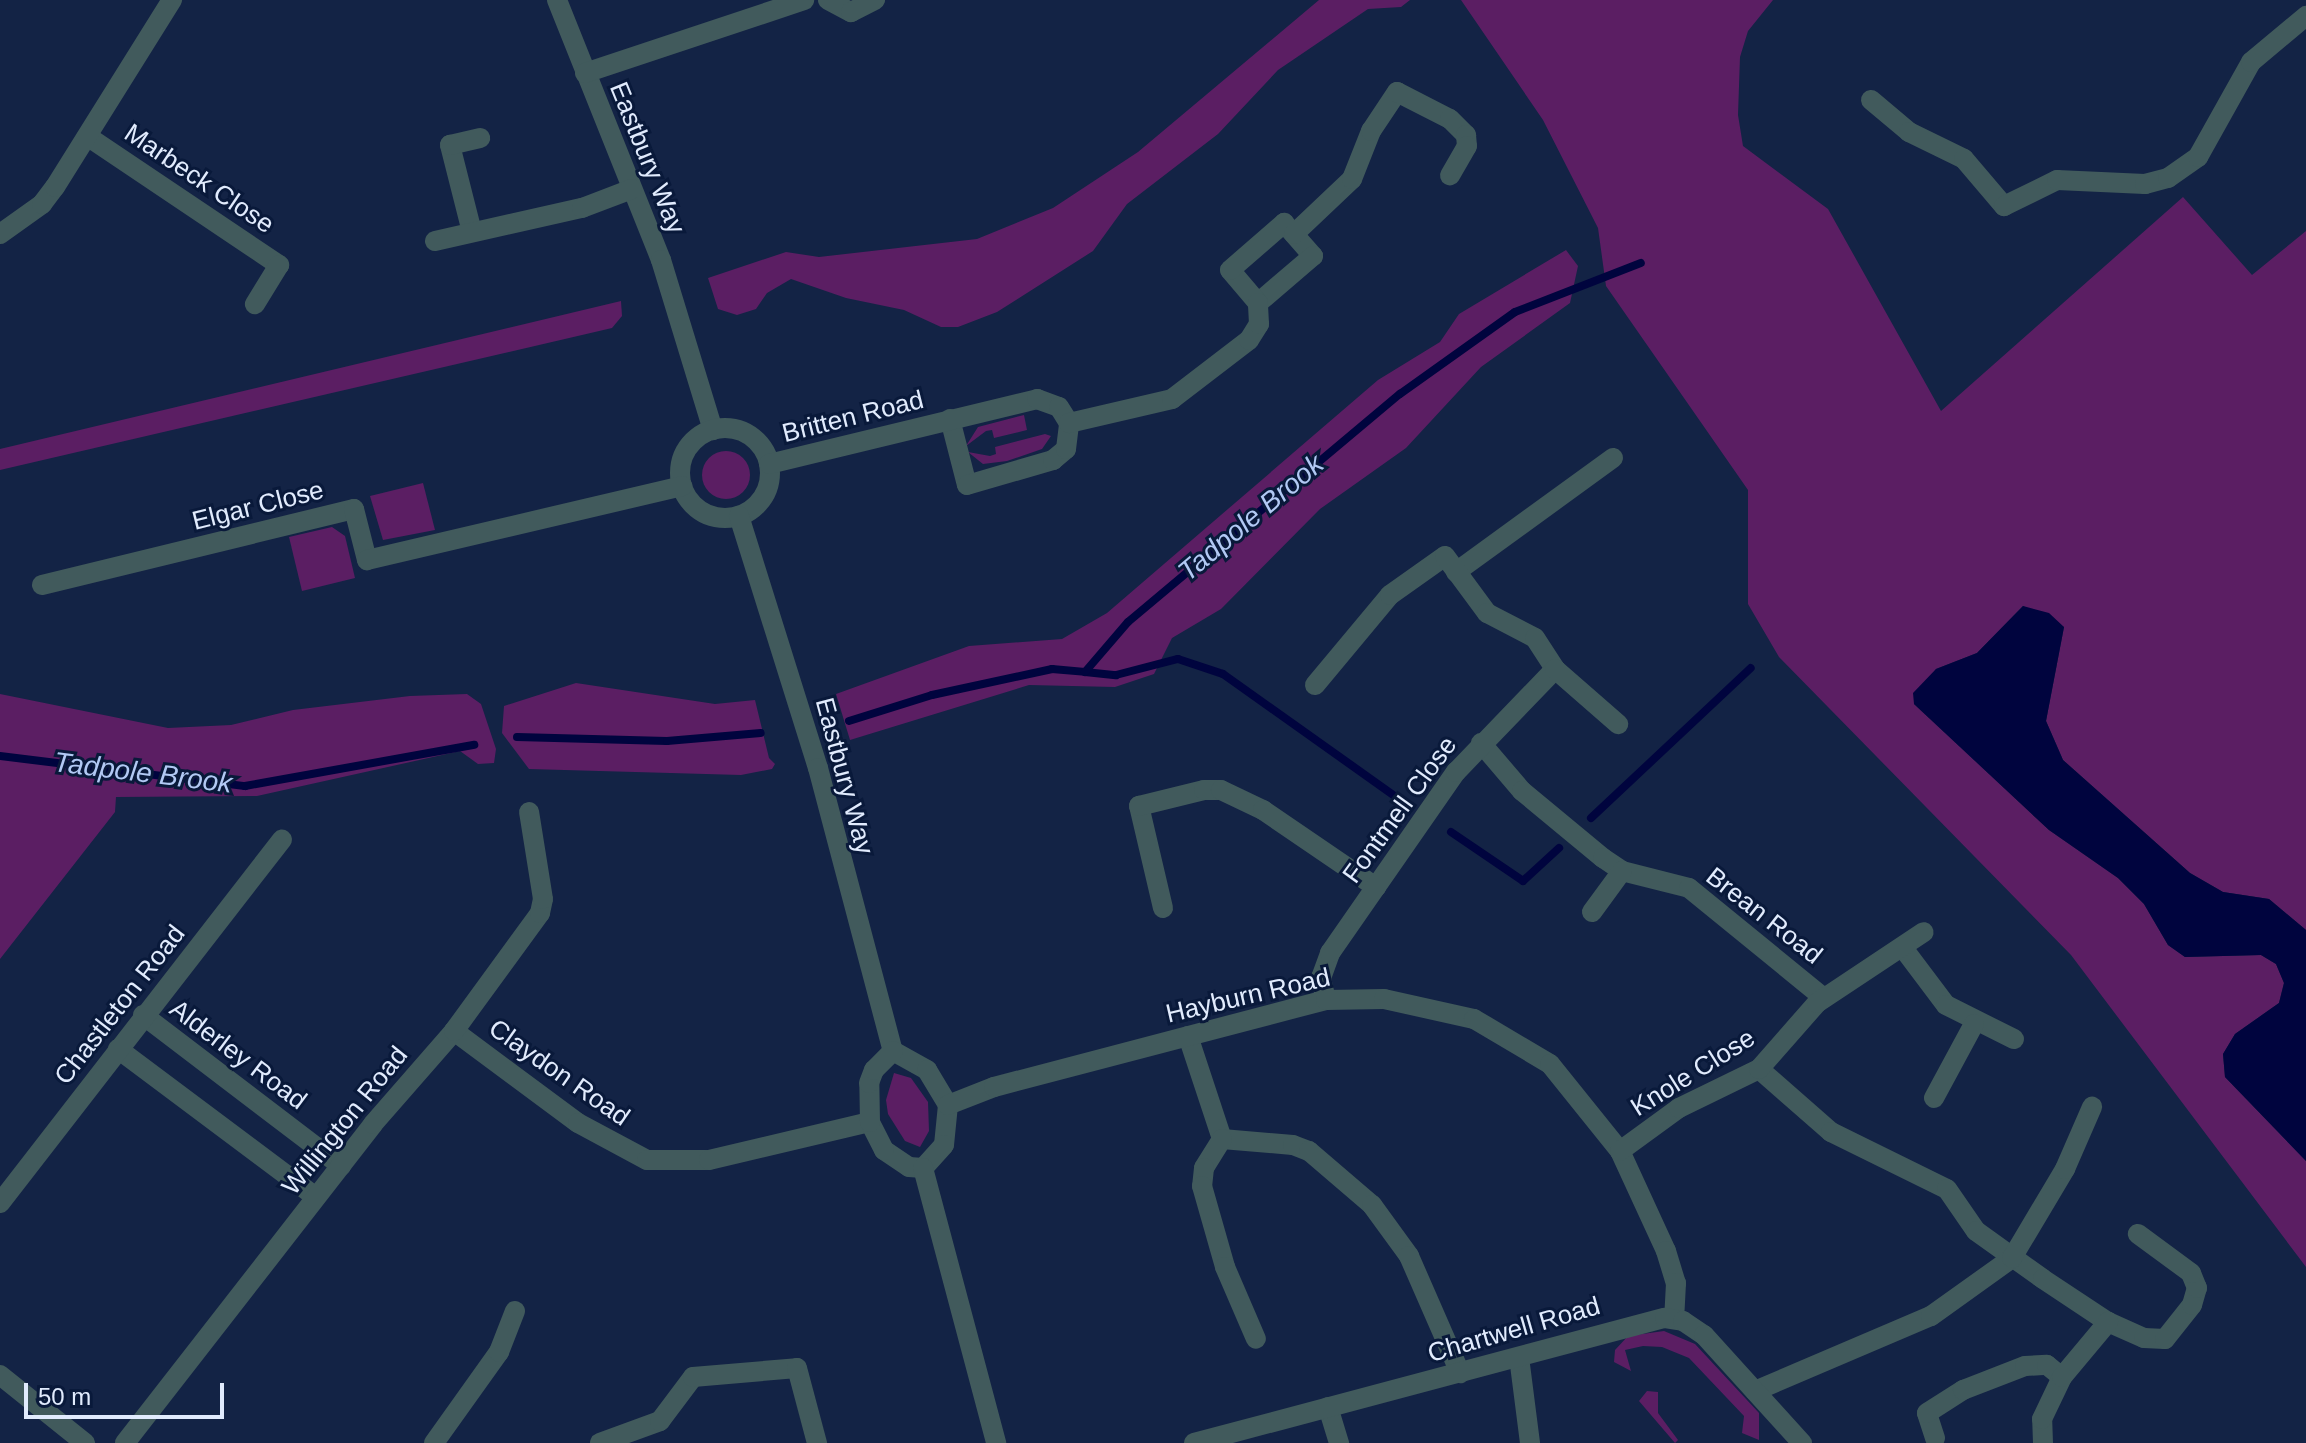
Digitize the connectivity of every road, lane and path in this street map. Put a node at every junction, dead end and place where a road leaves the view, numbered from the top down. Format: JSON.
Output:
{"nodes":[{"id":1,"x":172,"y":0,"type":"edge"},
{"id":2,"x":557,"y":0,"type":"edge"},
{"id":3,"x":804,"y":0,"type":"edge"},
{"id":4,"x":828,"y":0,"type":"edge"},
{"id":5,"x":875,"y":0,"type":"edge"},
{"id":6,"x":2306,"y":16,"type":"edge"},
{"id":7,"x":585,"y":73,"type":"junction"},
{"id":8,"x":1871,"y":100,"type":"dead end"},
{"id":9,"x":90,"y":138,"type":"junction"},
{"id":10,"x":480,"y":138,"type":"dead end"},
{"id":11,"x":1450,"y":175,"type":"dead end"},
{"id":12,"x":632,"y":189,"type":"junction"},
{"id":13,"x":472,"y":232,"type":"junction"},
{"id":14,"x":0,"y":234,"type":"edge"},
{"id":15,"x":1294,"y":234,"type":"junction"},
{"id":16,"x":435,"y":241,"type":"dead end"},
{"id":17,"x":1258,"y":303,"type":"junction"},
{"id":18,"x":255,"y":304,"type":"dead end"},
{"id":19,"x":950,"y":419,"type":"junction"},
{"id":20,"x":1069,"y":423,"type":"junction"},
{"id":21,"x":713,"y":430,"type":"junction"},
{"id":22,"x":1613,"y":458,"type":"dead end"},
{"id":23,"x":769,"y":464,"type":"junction"},
{"id":24,"x":682,"y":486,"type":"junction"},
{"id":25,"x":739,"y":516,"type":"junction"},
{"id":26,"x":1456,"y":572,"type":"junction"},
{"id":27,"x":42,"y":585,"type":"dead end"},
{"id":28,"x":1555,"y":669,"type":"junction"},
{"id":29,"x":1315,"y":685,"type":"dead end"},
{"id":30,"x":1618,"y":724,"type":"dead end"},
{"id":31,"x":1481,"y":743,"type":"junction"},
{"id":32,"x":529,"y":812,"type":"dead end"},
{"id":33,"x":282,"y":840,"type":"dead end"},
{"id":34,"x":1622,"y":871,"type":"junction"},
{"id":35,"x":1376,"y":887,"type":"junction"},
{"id":36,"x":1163,"y":908,"type":"dead end"},
{"id":37,"x":1592,"y":912,"type":"dead end"},
{"id":38,"x":1924,"y":932,"type":"dead end"},
{"id":39,"x":1903,"y":948,"type":"junction"},
{"id":40,"x":1824,"y":998,"type":"junction"},
{"id":41,"x":1326,"y":1000,"type":"junction"},
{"id":42,"x":143,"y":1015,"type":"junction"},
{"id":43,"x":1974,"y":1024,"type":"junction"},
{"id":44,"x":454,"y":1031,"type":"junction"},
{"id":45,"x":1188,"y":1036,"type":"junction"},
{"id":46,"x":2014,"y":1039,"type":"dead end"},
{"id":47,"x":118,"y":1049,"type":"junction"},
{"id":48,"x":893,"y":1051,"type":"junction"},
{"id":49,"x":1759,"y":1069,"type":"junction"},
{"id":50,"x":1934,"y":1098,"type":"dead end"},
{"id":51,"x":948,"y":1105,"type":"junction"},
{"id":52,"x":2092,"y":1107,"type":"dead end"},
{"id":53,"x":870,"y":1122,"type":"junction"},
{"id":54,"x":1222,"y":1139,"type":"junction"},
{"id":55,"x":1620,"y":1151,"type":"junction"},
{"id":56,"x":341,"y":1166,"type":"junction"},
{"id":57,"x":923,"y":1168,"type":"junction"},
{"id":58,"x":316,"y":1197,"type":"junction"},
{"id":59,"x":0,"y":1203,"type":"edge"},
{"id":60,"x":2138,"y":1234,"type":"dead end"},
{"id":61,"x":2012,"y":1258,"type":"junction"},
{"id":62,"x":515,"y":1311,"type":"dead end"},
{"id":63,"x":1674,"y":1318,"type":"junction"},
{"id":64,"x":2108,"y":1322,"type":"junction"},
{"id":65,"x":1256,"y":1339,"type":"dead end"},
{"id":66,"x":1519,"y":1357,"type":"junction"},
{"id":67,"x":1460,"y":1373,"type":"junction"},
{"id":68,"x":0,"y":1375,"type":"edge"},
{"id":69,"x":2062,"y":1377,"type":"junction"},
{"id":70,"x":1755,"y":1391,"type":"junction"},
{"id":71,"x":1328,"y":1407,"type":"junction"},
{"id":72,"x":1935,"y":1438,"type":"dead end"},
{"id":73,"x":446,"y":1439,"type":"edge"},
{"id":74,"x":85,"y":1443,"type":"edge"},
{"id":75,"x":125,"y":1443,"type":"edge"},
{"id":76,"x":600,"y":1443,"type":"edge"},
{"id":77,"x":817,"y":1443,"type":"edge"},
{"id":78,"x":996,"y":1443,"type":"edge"},
{"id":79,"x":1194,"y":1443,"type":"edge"},
{"id":80,"x":1339,"y":1443,"type":"edge"},
{"id":81,"x":1530,"y":1443,"type":"edge"},
{"id":82,"x":1802,"y":1443,"type":"edge"},
{"id":83,"x":2043,"y":1443,"type":"edge"}],
"edges":[{"from":1,"to":9,"type":"street"},
{"from":2,"to":7,"type":"street","name":"Eastbury Way"},
{"from":3,"to":7,"type":"street"},
{"from":4,"to":5,"type":"street"},
{"from":6,"to":8,"type":"street"},
{"from":7,"to":12,"type":"street","name":"Eastbury Way"},
{"from":9,"to":14,"type":"street"},
{"from":9,"to":18,"type":"street","name":"Marbeck Close"},
{"from":10,"to":13,"type":"street"},
{"from":11,"to":15,"type":"street"},
{"from":12,"to":13,"type":"street"},
{"from":12,"to":21,"type":"street","name":"Eastbury Way"},
{"from":13,"to":16,"type":"street"},
{"from":15,"to":17,"type":"street"},
{"from":15,"to":17,"type":"street"},
{"from":17,"to":20,"type":"street"},
{"from":19,"to":20,"type":"street","name":"Britten Road"},
{"from":19,"to":20,"type":"street","name":"Britten Road"},
{"from":19,"to":23,"type":"street","name":"Britten Road"},
{"from":21,"to":23,"type":"street"},
{"from":21,"to":24,"type":"street"},
{"from":22,"to":26,"type":"street"},
{"from":23,"to":25,"type":"street"},
{"from":24,"to":25,"type":"street"},
{"from":24,"to":27,"type":"street","name":"Elgar Close"},
{"from":25,"to":48,"type":"street","name":"Eastbury Way"},
{"from":26,"to":28,"type":"street"},
{"from":26,"to":29,"type":"street"},
{"from":28,"to":30,"type":"street"},
{"from":28,"to":31,"type":"street","name":"Fontmell Close"},
{"from":31,"to":34,"type":"street","name":"Brean Road"},
{"from":31,"to":35,"type":"street","name":"Fontmell Close"},
{"from":32,"to":44,"type":"street","name":"Willington Road"},
{"from":33,"to":42,"type":"street","name":"Chastleton Road"},
{"from":34,"to":37,"type":"street"},
{"from":34,"to":40,"type":"street","name":"Brean Road"},
{"from":35,"to":36,"type":"street"},
{"from":35,"to":41,"type":"street","name":"Fontmell Close"},
{"from":38,"to":39,"type":"street","name":"Knole Close"},
{"from":39,"to":40,"type":"street","name":"Knole Close"},
{"from":39,"to":43,"type":"street"},
{"from":40,"to":49,"type":"street","name":"Knole Close"},
{"from":41,"to":45,"type":"street","name":"Hayburn Road"},
{"from":41,"to":55,"type":"street","name":"Hayburn Road"},
{"from":42,"to":47,"type":"street","name":"Chastleton Road"},
{"from":42,"to":56,"type":"street","name":"Alderley Road"},
{"from":43,"to":46,"type":"street"},
{"from":43,"to":50,"type":"street"},
{"from":44,"to":53,"type":"street","name":"Claydon Road"},
{"from":44,"to":56,"type":"street","name":"Willington Road"},
{"from":45,"to":51,"type":"street","name":"Hayburn Road"},
{"from":45,"to":54,"type":"street"},
{"from":47,"to":58,"type":"street"},
{"from":47,"to":59,"type":"street","name":"Chastleton Road"},
{"from":48,"to":51,"type":"street"},
{"from":48,"to":53,"type":"street"},
{"from":49,"to":55,"type":"street","name":"Knole Close"},
{"from":49,"to":61,"type":"street"},
{"from":51,"to":57,"type":"street"},
{"from":52,"to":61,"type":"street"},
{"from":53,"to":57,"type":"street"},
{"from":54,"to":65,"type":"street"},
{"from":54,"to":67,"type":"street"},
{"from":55,"to":63,"type":"street","name":"Hayburn Road"},
{"from":56,"to":58,"type":"street","name":"Willington Road"},
{"from":57,"to":78,"type":"street"},
{"from":58,"to":75,"type":"street","name":"Willington Road"},
{"from":60,"to":64,"type":"street"},
{"from":61,"to":64,"type":"street"},
{"from":61,"to":70,"type":"street"},
{"from":62,"to":73,"type":"street"},
{"from":63,"to":66,"type":"street","name":"Chartwell Road"},
{"from":63,"to":70,"type":"street"},
{"from":64,"to":69,"type":"street"},
{"from":66,"to":67,"type":"street","name":"Chartwell Road"},
{"from":66,"to":81,"type":"street"},
{"from":67,"to":71,"type":"street","name":"Chartwell Road"},
{"from":68,"to":74,"type":"street"},
{"from":69,"to":72,"type":"street"},
{"from":69,"to":83,"type":"street"},
{"from":70,"to":82,"type":"street"},
{"from":71,"to":79,"type":"street","name":"Chartwell Road"},
{"from":71,"to":80,"type":"street"},
{"from":76,"to":77,"type":"street"}]}
